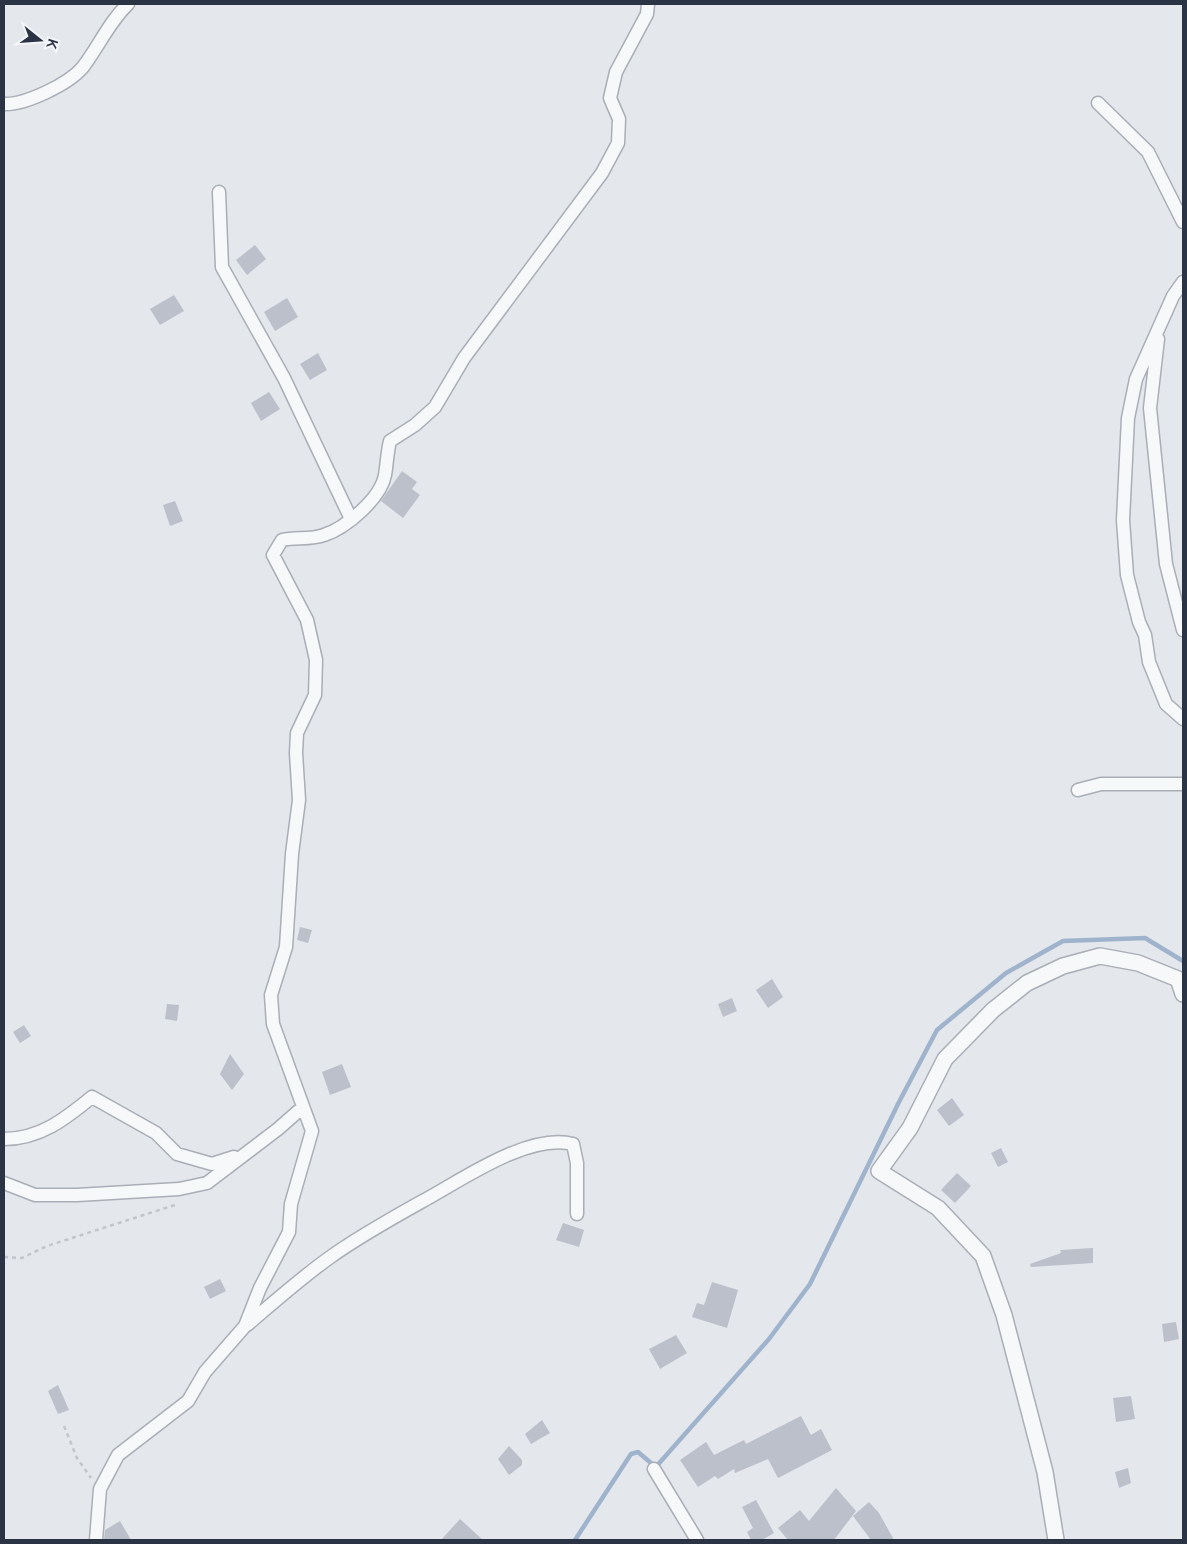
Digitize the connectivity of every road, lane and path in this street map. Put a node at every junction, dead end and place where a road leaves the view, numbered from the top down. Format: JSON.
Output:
{"nodes":[{"id":1,"x":128,"y":4,"type":"edge"},
{"id":2,"x":648,"y":4,"type":"edge"},
{"id":3,"x":1098,"y":103,"type":"dead end"},
{"id":4,"x":4,"y":104,"type":"edge"},
{"id":5,"x":218,"y":192,"type":"dead end"},
{"id":6,"x":1183,"y":222,"type":"edge"},
{"id":7,"x":1183,"y":282,"type":"edge"},
{"id":8,"x":1159,"y":328,"type":"junction"},
{"id":9,"x":351,"y":519,"type":"junction"},
{"id":10,"x":1183,"y":630,"type":"edge"},
{"id":11,"x":1183,"y":718,"type":"edge"},
{"id":12,"x":1183,"y":784,"type":"edge"},
{"id":13,"x":1078,"y":790,"type":"dead end"},
{"id":14,"x":1183,"y":994,"type":"edge"},
{"id":15,"x":303,"y":1107,"type":"junction"},
{"id":16,"x":4,"y":1139,"type":"edge"},
{"id":17,"x":242,"y":1155,"type":"junction"},
{"id":18,"x":4,"y":1183,"type":"edge"},
{"id":19,"x":182,"y":1202,"type":"dead end"},
{"id":20,"x":577,"y":1214,"type":"dead end"},
{"id":21,"x":4,"y":1257,"type":"edge"},
{"id":22,"x":245,"y":1326,"type":"junction"},
{"id":23,"x":64,"y":1426,"type":"dead end"},
{"id":24,"x":654,"y":1469,"type":"dead end"},
{"id":25,"x":100,"y":1489,"type":"junction"},
{"id":26,"x":96,"y":1540,"type":"edge"},
{"id":27,"x":697,"y":1540,"type":"edge"},
{"id":28,"x":1056,"y":1540,"type":"edge"}],
"edges":[{"from":1,"to":4,"type":"street"},
{"from":2,"to":9,"type":"street"},
{"from":3,"to":6,"type":"street"},
{"from":5,"to":9,"type":"street"},
{"from":7,"to":8,"type":"street"},
{"from":8,"to":10,"type":"street"},
{"from":8,"to":11,"type":"street"},
{"from":9,"to":15,"type":"street"},
{"from":12,"to":13,"type":"street"},
{"from":14,"to":28,"type":"street"},
{"from":15,"to":17,"type":"street"},
{"from":15,"to":22,"type":"street"},
{"from":16,"to":17,"type":"street"},
{"from":17,"to":18,"type":"street"},
{"from":19,"to":21,"type":"path"},
{"from":20,"to":22,"type":"street"},
{"from":22,"to":25,"type":"street"},
{"from":23,"to":25,"type":"path"},
{"from":24,"to":27,"type":"street"},
{"from":25,"to":26,"type":"street"}]}
